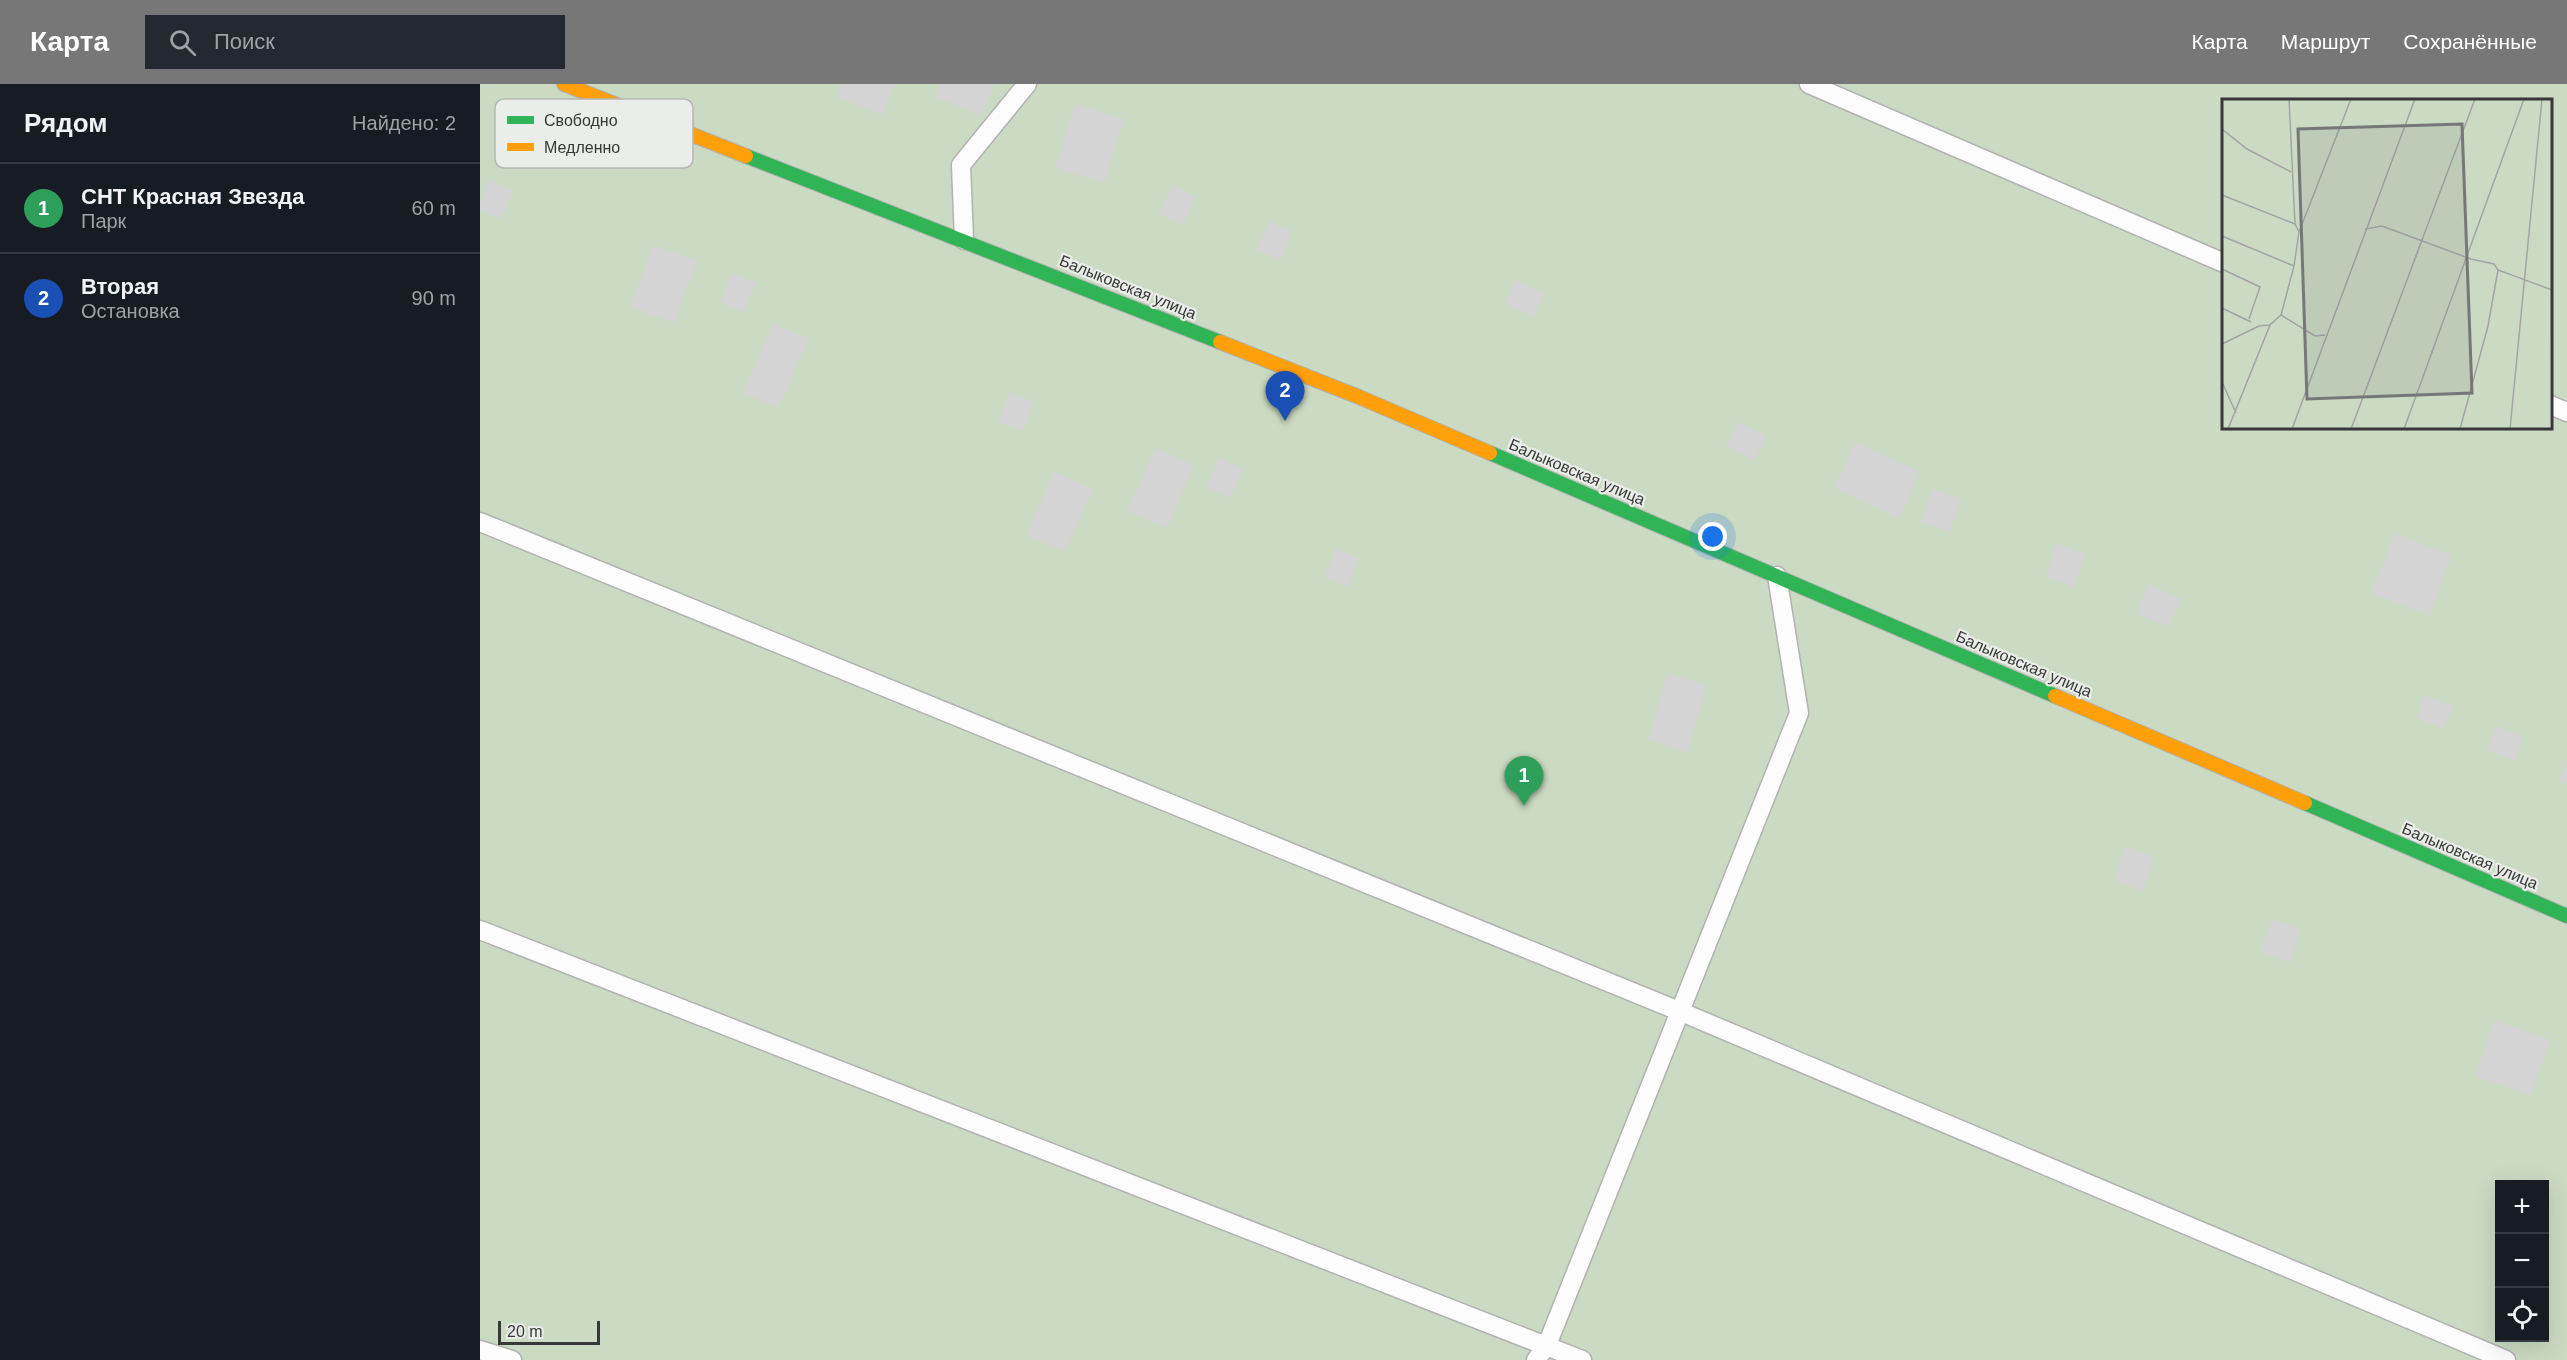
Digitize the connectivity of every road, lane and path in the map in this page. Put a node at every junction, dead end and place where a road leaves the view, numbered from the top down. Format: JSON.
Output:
{"nodes":[{"id":1,"x":564,"y":84,"type":"edge"},
{"id":2,"x":1027,"y":84,"type":"edge"},
{"id":3,"x":1809,"y":84,"type":"edge"},
{"id":4,"x":602,"y":99,"type":"edge"},
{"id":5,"x":693,"y":134,"type":"edge"},
{"id":6,"x":964,"y":240,"type":"junction"},
{"id":7,"x":2222,"y":263,"type":"edge"},
{"id":8,"x":2552,"y":406,"type":"edge"},
{"id":9,"x":2567,"y":412,"type":"edge"},
{"id":10,"x":480,"y":522,"type":"edge"},
{"id":11,"x":1777,"y":576,"type":"junction"},
{"id":12,"x":2567,"y":916,"type":"edge"},
{"id":13,"x":480,"y":930,"type":"edge"},
{"id":14,"x":1679,"y":1011,"type":"junction"},
{"id":15,"x":480,"y":1350,"type":"edge"},
{"id":16,"x":1542,"y":1353,"type":"edge"},
{"id":17,"x":512,"y":1360,"type":"edge"},
{"id":18,"x":1582,"y":1360,"type":"edge"},
{"id":19,"x":2506,"y":1360,"type":"edge"}],
"edges":[{"from":1,"to":4,"type":"street","name":"Балыковская улица"},
{"from":2,"to":6,"type":"lane"},
{"from":3,"to":7,"type":"lane"},
{"from":5,"to":6,"type":"street","name":"Балыковская улица"},
{"from":6,"to":11,"type":"street","name":"Балыковская улица"},
{"from":8,"to":9,"type":"lane"},
{"from":10,"to":14,"type":"lane"},
{"from":11,"to":12,"type":"street","name":"Балыковская улица"},
{"from":11,"to":14,"type":"lane"},
{"from":13,"to":16,"type":"lane"},
{"from":14,"to":16,"type":"lane"},
{"from":14,"to":19,"type":"lane"},
{"from":15,"to":17,"type":"lane"},
{"from":16,"to":18,"type":"lane"}]}
